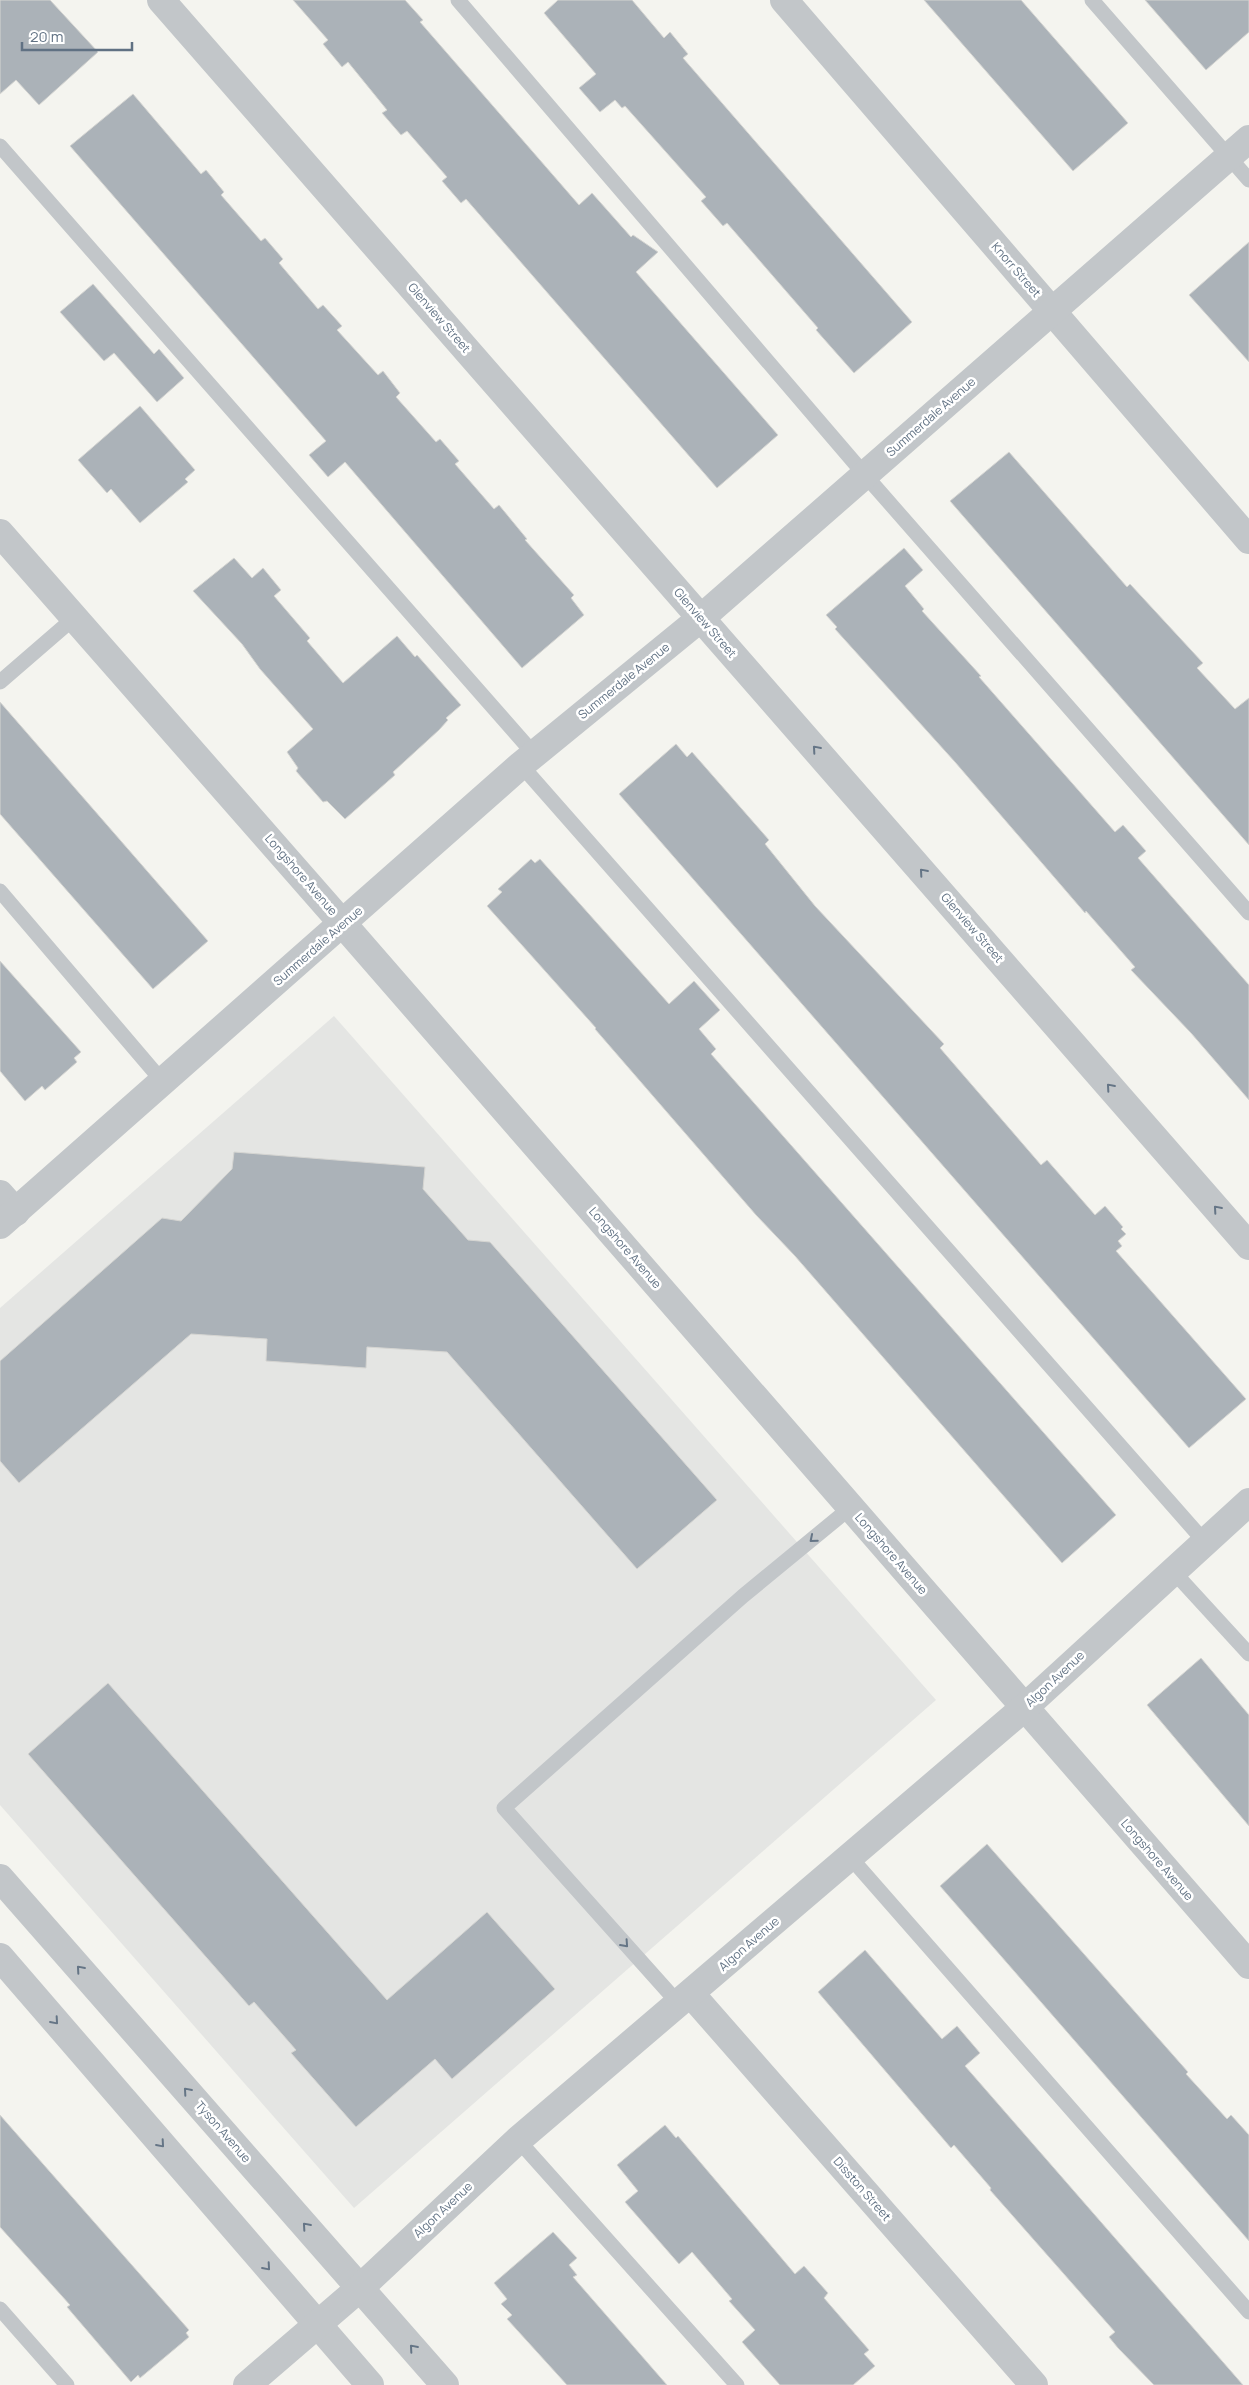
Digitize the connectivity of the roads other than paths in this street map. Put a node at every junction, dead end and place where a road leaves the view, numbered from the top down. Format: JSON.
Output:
{"nodes":[{"id":1,"x":161,"y":0,"type":"edge"},
{"id":2,"x":458,"y":0,"type":"edge"},
{"id":3,"x":784,"y":0,"type":"edge"},
{"id":4,"x":1092,"y":0,"type":"edge"},
{"id":5,"x":1249,"y":139,"type":"edge"},
{"id":6,"x":0,"y":146,"type":"edge"},
{"id":7,"x":1229,"y":157,"type":"junction"},
{"id":8,"x":1249,"y":180,"type":"edge"},
{"id":9,"x":1051,"y":312,"type":"junction"},
{"id":10,"x":865,"y":475,"type":"junction"},
{"id":11,"x":0,"y":533,"type":"edge"},
{"id":12,"x":1249,"y":540,"type":"edge"},
{"id":13,"x":74,"y":618,"type":"junction"},
{"id":14,"x":701,"y":618,"type":"junction"},
{"id":15,"x":0,"y":682,"type":"edge"},
{"id":16,"x":527,"y":760,"type":"junction"},
{"id":17,"x":0,"y":891,"type":"edge"},
{"id":18,"x":1249,"y":913,"type":"edge"},
{"id":19,"x":344,"y":924,"type":"junction"},
{"id":20,"x":163,"y":1082,"type":"junction"},
{"id":21,"x":5,"y":1211,"type":"edge"},
{"id":22,"x":1249,"y":1246,"type":"edge"},
{"id":23,"x":1249,"y":1502,"type":"edge"},
{"id":24,"x":850,"y":1508,"type":"junction"},
{"id":25,"x":1204,"y":1541,"type":"junction"},
{"id":26,"x":1172,"y":1570,"type":"junction"},
{"id":27,"x":1249,"y":1654,"type":"edge"},
{"id":28,"x":1024,"y":1708,"type":"junction"},
{"id":29,"x":850,"y":1858,"type":"junction"},
{"id":30,"x":5,"y":1895,"type":"edge"},
{"id":31,"x":0,"y":1958,"type":"edge"},
{"id":32,"x":1249,"y":1964,"type":"edge"},
{"id":33,"x":685,"y":1999,"type":"junction"},
{"id":34,"x":518,"y":2140,"type":"junction"},
{"id":35,"x":360,"y":2288,"type":"junction"},
{"id":36,"x":0,"y":2308,"type":"edge"},
{"id":37,"x":1249,"y":2312,"type":"edge"},
{"id":38,"x":317,"y":2325,"type":"junction"},
{"id":39,"x":67,"y":2385,"type":"edge"},
{"id":40,"x":248,"y":2385,"type":"edge"},
{"id":41,"x":370,"y":2385,"type":"edge"},
{"id":42,"x":445,"y":2385,"type":"edge"},
{"id":43,"x":737,"y":2385,"type":"edge"},
{"id":44,"x":1034,"y":2385,"type":"edge"}],
"edges":[{"from":1,"to":14,"type":"street","name":"Glenview Street"},
{"from":2,"to":10,"type":"lane"},
{"from":3,"to":9,"type":"street","name":"Knorr Street"},
{"from":4,"to":7,"type":"lane"},
{"from":5,"to":7,"type":"street","name":"Summerdale Avenue"},
{"from":6,"to":16,"type":"lane"},
{"from":7,"to":8,"type":"lane"},
{"from":7,"to":9,"type":"street","name":"Summerdale Avenue"},
{"from":9,"to":10,"type":"street","name":"Summerdale Avenue"},
{"from":9,"to":12,"type":"street","name":"Knorr Street"},
{"from":10,"to":14,"type":"street","name":"Summerdale Avenue"},
{"from":10,"to":18,"type":"lane"},
{"from":11,"to":13,"type":"street","name":"Longshore Avenue"},
{"from":13,"to":15,"type":"lane"},
{"from":13,"to":19,"type":"street","name":"Longshore Avenue"},
{"from":14,"to":16,"type":"street","name":"Summerdale Avenue"},
{"from":22,"to":14,"type":"street","name":"Glenview Street","one_way":true},
{"from":16,"to":19,"type":"street","name":"Summerdale Avenue"},
{"from":16,"to":25,"type":"lane"},
{"from":17,"to":20,"type":"lane"},
{"from":19,"to":20,"type":"street","name":"Summerdale Avenue"},
{"from":19,"to":24,"type":"street","name":"Longshore Avenue"},
{"from":20,"to":21,"type":"street","name":"Summerdale Avenue"},
{"from":23,"to":25,"type":"street","name":"Algon Avenue"},
{"from":24,"to":28,"type":"street","name":"Longshore Avenue"},
{"from":24,"to":33,"type":"lane","one_way":true},
{"from":25,"to":26,"type":"street","name":"Algon Avenue"},
{"from":26,"to":27,"type":"lane"},
{"from":26,"to":28,"type":"street","name":"Algon Avenue"},
{"from":28,"to":29,"type":"street","name":"Algon Avenue"},
{"from":28,"to":32,"type":"street","name":"Longshore Avenue"},
{"from":29,"to":33,"type":"street","name":"Algon Avenue"},
{"from":29,"to":37,"type":"lane"},
{"from":35,"to":30,"type":"street","name":"Tyson Avenue","one_way":true},
{"from":31,"to":38,"type":"street","one_way":true},
{"from":33,"to":34,"type":"street","name":"Algon Avenue"},
{"from":33,"to":44,"type":"street","name":"Disston Street"},
{"from":34,"to":35,"type":"street","name":"Algon Avenue"},
{"from":34,"to":43,"type":"lane"},
{"from":35,"to":38,"type":"street","name":"Algon Avenue"},
{"from":42,"to":35,"type":"street","name":"Tyson Avenue","one_way":true},
{"from":36,"to":39,"type":"lane"},
{"from":38,"to":40,"type":"street","name":"Algon Avenue"},
{"from":38,"to":41,"type":"street"}]}
